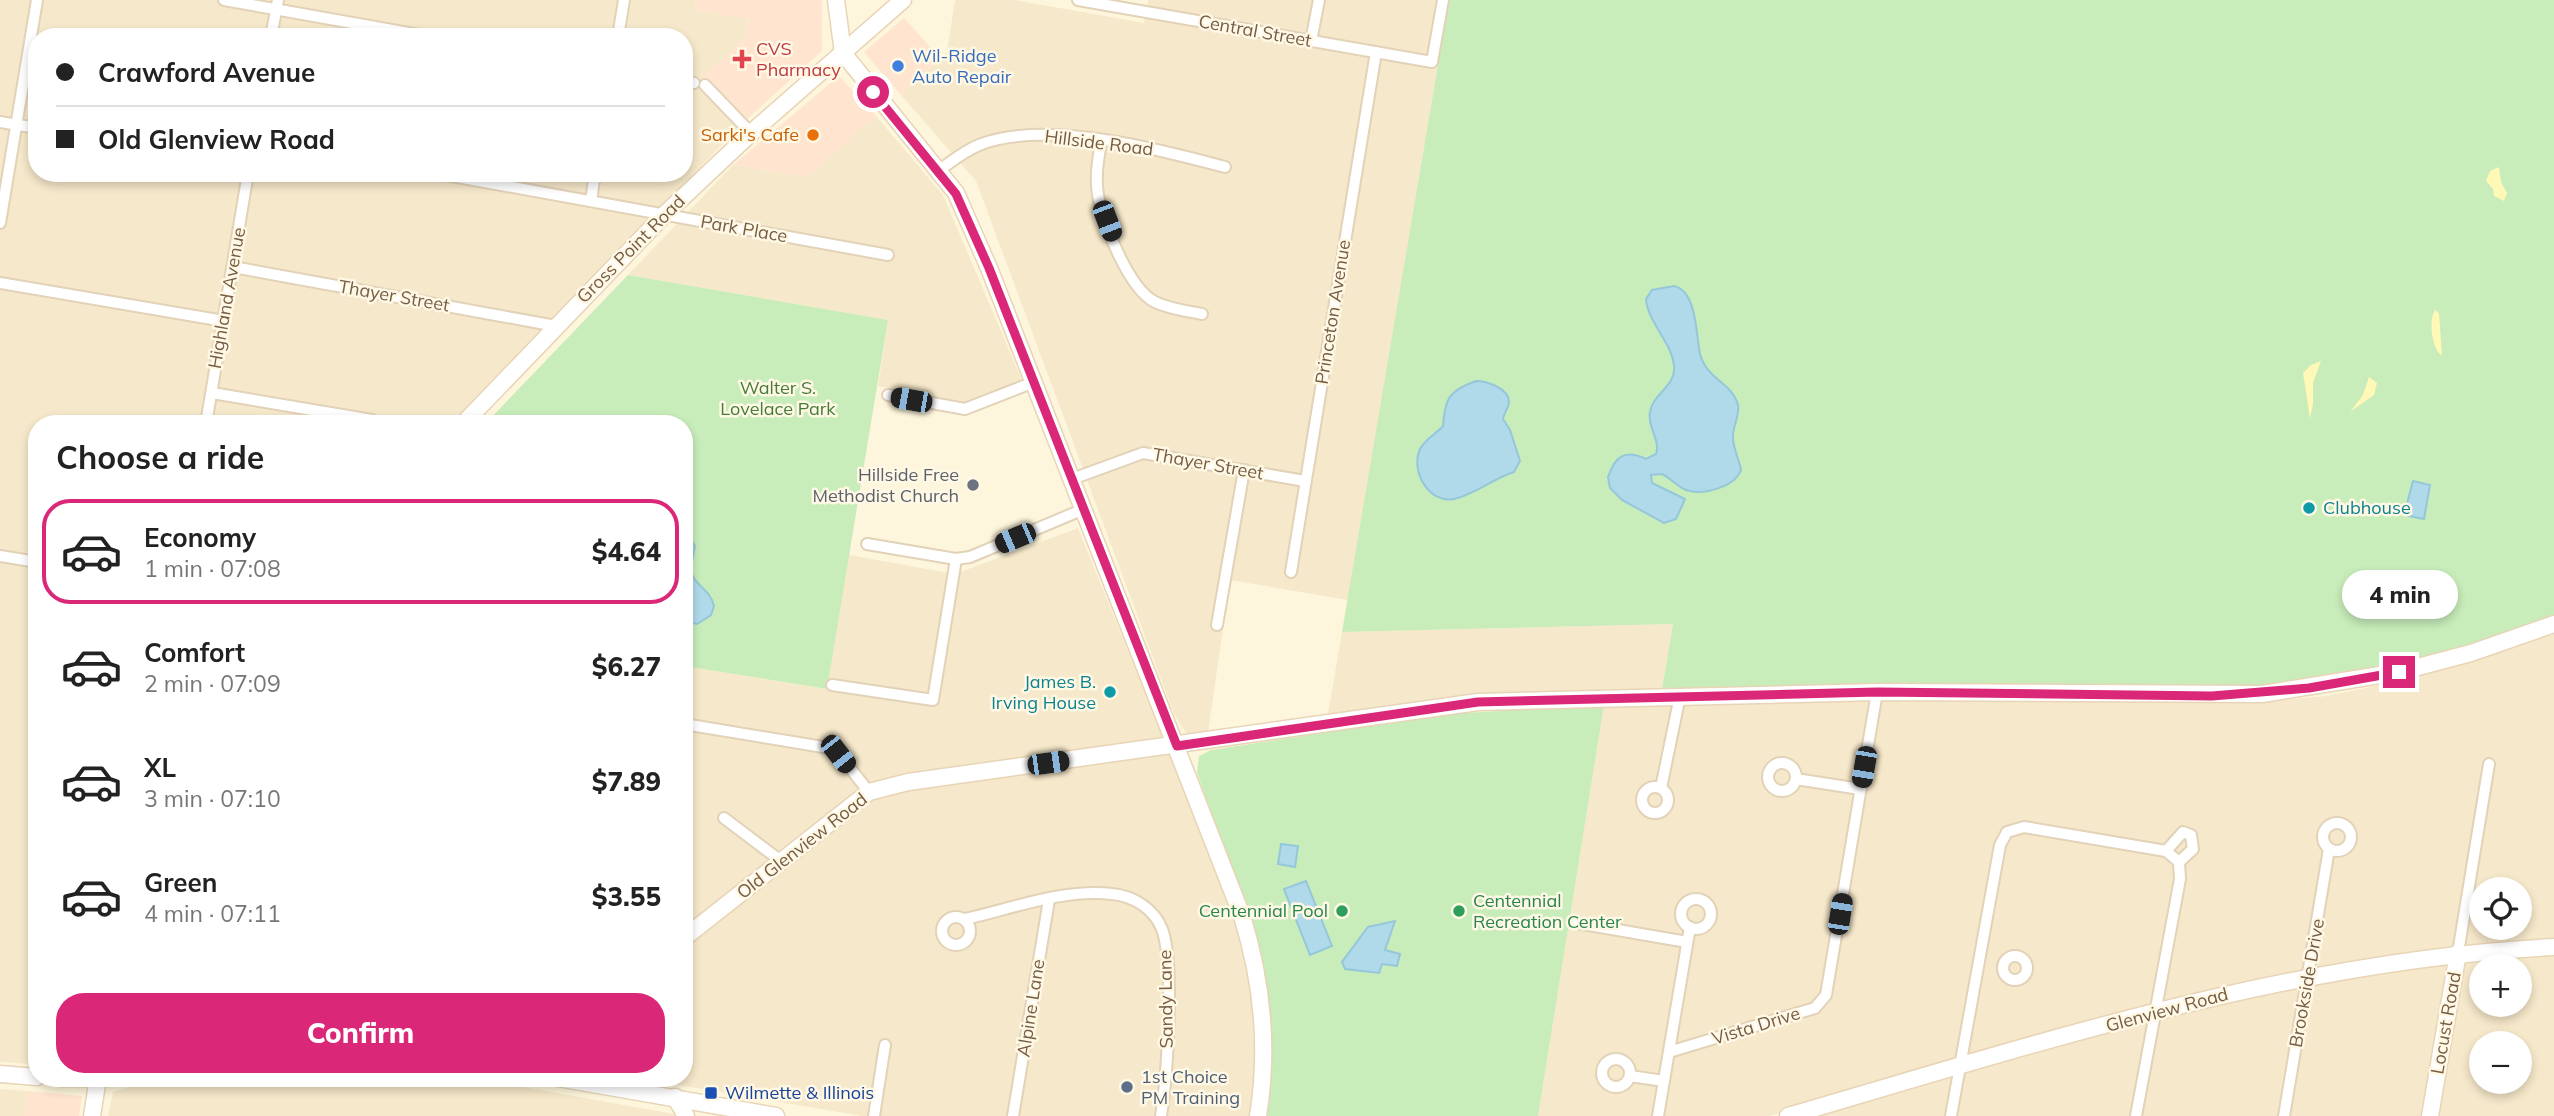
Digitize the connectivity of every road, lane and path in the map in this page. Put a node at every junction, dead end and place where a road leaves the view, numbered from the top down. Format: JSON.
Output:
{"nodes":[{"id":1,"x":37,"y":0,"type":"edge"},
{"id":2,"x":224,"y":0,"type":"edge"},
{"id":3,"x":624,"y":0,"type":"edge"},
{"id":4,"x":836,"y":0,"type":"edge"},
{"id":5,"x":903,"y":0,"type":"edge"},
{"id":6,"x":1078,"y":0,"type":"edge"},
{"id":7,"x":1319,"y":0,"type":"edge"},
{"id":8,"x":1443,"y":0,"type":"edge"},
{"id":9,"x":277,"y":5,"type":"edge"},
{"id":10,"x":32,"y":28,"type":"edge"},
{"id":11,"x":273,"y":28,"type":"edge"},
{"id":12,"x":388,"y":28,"type":"edge"},
{"id":13,"x":619,"y":28,"type":"edge"},
{"id":14,"x":1311,"y":41,"type":"junction"},
{"id":15,"x":843,"y":52,"type":"junction"},
{"id":16,"x":1376,"y":52,"type":"junction"},
{"id":17,"x":28,"y":54,"type":"edge"},
{"id":18,"x":694,"y":83,"type":"edge"},
{"id":19,"x":0,"y":122,"type":"edge"},
{"id":20,"x":16,"y":125,"type":"junction"},
{"id":21,"x":28,"y":127,"type":"edge"},
{"id":22,"x":751,"y":133,"type":"junction"},
{"id":23,"x":1101,"y":142,"type":"junction"},
{"id":24,"x":1226,"y":167,"type":"dead end"},
{"id":25,"x":938,"y":171,"type":"junction"},
{"id":26,"x":247,"y":182,"type":"edge"},
{"id":27,"x":485,"y":182,"type":"edge"},
{"id":28,"x":594,"y":182,"type":"edge"},
{"id":29,"x":591,"y":201,"type":"junction"},
{"id":30,"x":664,"y":215,"type":"junction"},
{"id":31,"x":0,"y":223,"type":"edge"},
{"id":32,"x":888,"y":255,"type":"dead end"},
{"id":33,"x":233,"y":267,"type":"junction"},
{"id":34,"x":0,"y":283,"type":"edge"},
{"id":35,"x":1202,"y":314,"type":"dead end"},
{"id":36,"x":224,"y":321,"type":"junction"},
{"id":37,"x":556,"y":326,"type":"junction"},
{"id":38,"x":1034,"y":382,"type":"junction"},
{"id":39,"x":212,"y":393,"type":"junction"},
{"id":40,"x":888,"y":395,"type":"dead end"},
{"id":41,"x":208,"y":415,"type":"edge"},
{"id":42,"x":342,"y":415,"type":"edge"},
{"id":43,"x":472,"y":415,"type":"edge"},
{"id":44,"x":1244,"y":470,"type":"junction"},
{"id":45,"x":1072,"y":479,"type":"junction"},
{"id":46,"x":1306,"y":481,"type":"junction"},
{"id":47,"x":1084,"y":509,"type":"junction"},
{"id":48,"x":867,"y":544,"type":"dead end"},
{"id":49,"x":0,"y":556,"type":"edge"},
{"id":50,"x":956,"y":559,"type":"junction"},
{"id":51,"x":28,"y":561,"type":"edge"},
{"id":52,"x":1290,"y":572,"type":"dead end"},
{"id":53,"x":2554,"y":624,"type":"edge"},
{"id":54,"x":1217,"y":625,"type":"dead end"},
{"id":55,"x":832,"y":685,"type":"dead end"},
{"id":56,"x":1877,"y":692,"type":"junction"},
{"id":57,"x":1680,"y":696,"type":"junction"},
{"id":58,"x":693,"y":725,"type":"edge"},
{"id":59,"x":1177,"y":746,"type":"junction"},
{"id":60,"x":2489,"y":764,"type":"dead end"},
{"id":61,"x":1797,"y":779,"type":"dead end"},
{"id":62,"x":1661,"y":788,"type":"dead end"},
{"id":63,"x":1860,"y":789,"type":"junction"},
{"id":64,"x":869,"y":792,"type":"junction"},
{"id":65,"x":724,"y":818,"type":"dead end"},
{"id":66,"x":2329,"y":849,"type":"dead end"},
{"id":67,"x":2166,"y":851,"type":"junction"},
{"id":68,"x":782,"y":861,"type":"junction"},
{"id":69,"x":2179,"y":862,"type":"junction"},
{"id":70,"x":1049,"y":900,"type":"junction"},
{"id":71,"x":965,"y":919,"type":"dead end"},
{"id":72,"x":1577,"y":923,"type":"dead end"},
{"id":73,"x":1690,"y":927,"type":"dead end"},
{"id":74,"x":693,"y":930,"type":"edge"},
{"id":75,"x":1687,"y":942,"type":"junction"},
{"id":76,"x":2554,"y":947,"type":"edge"},
{"id":77,"x":2458,"y":953,"type":"junction"},
{"id":78,"x":1980,"y":962,"type":"junction"},
{"id":79,"x":2003,"y":966,"type":"dead end"},
{"id":80,"x":2308,"y":977,"type":"junction"},
{"id":81,"x":2154,"y":1013,"type":"junction"},
{"id":82,"x":885,"y":1045,"type":"dead end"},
{"id":83,"x":1669,"y":1052,"type":"junction"},
{"id":84,"x":1960,"y":1066,"type":"junction"},
{"id":85,"x":0,"y":1074,"type":"edge"},
{"id":86,"x":28,"y":1076,"type":"edge"},
{"id":87,"x":1630,"y":1076,"type":"dead end"},
{"id":88,"x":1664,"y":1081,"type":"junction"},
{"id":89,"x":99,"y":1087,"type":"edge"},
{"id":90,"x":613,"y":1087,"type":"edge"},
{"id":91,"x":675,"y":1097,"type":"junction"},
{"id":92,"x":92,"y":1116,"type":"edge"},
{"id":93,"x":686,"y":1116,"type":"edge"},
{"id":94,"x":776,"y":1116,"type":"edge"},
{"id":95,"x":874,"y":1116,"type":"edge"},
{"id":96,"x":1013,"y":1116,"type":"edge"},
{"id":97,"x":1161,"y":1116,"type":"edge"},
{"id":98,"x":1258,"y":1116,"type":"edge"},
{"id":99,"x":1658,"y":1116,"type":"edge"},
{"id":100,"x":1788,"y":1116,"type":"edge"},
{"id":101,"x":1951,"y":1116,"type":"edge"},
{"id":102,"x":2136,"y":1116,"type":"edge"},
{"id":103,"x":2284,"y":1116,"type":"edge"},
{"id":104,"x":2430,"y":1116,"type":"edge"}],
"edges":[{"from":1,"to":10,"type":"street"},
{"from":2,"to":9,"type":"street"},
{"from":3,"to":13,"type":"street"},
{"from":4,"to":15,"type":"main road"},
{"from":5,"to":15,"type":"main road","name":"Gross Point Road"},
{"from":6,"to":14,"type":"street","name":"Central Street"},
{"from":7,"to":14,"type":"street"},
{"from":8,"to":16,"type":"street","name":"Central Street"},
{"from":9,"to":11,"type":"street"},
{"from":9,"to":12,"type":"street"},
{"from":14,"to":16,"type":"street","name":"Central Street"},
{"from":15,"to":22,"type":"main road","name":"Gross Point Road"},
{"from":15,"to":25,"type":"main road"},
{"from":16,"to":46,"type":"street","name":"Princeton Avenue"},
{"from":17,"to":20,"type":"street"},
{"from":18,"to":22,"type":"street"},
{"from":19,"to":20,"type":"street"},
{"from":20,"to":21,"type":"street"},
{"from":20,"to":31,"type":"street"},
{"from":22,"to":30,"type":"main road","name":"Gross Point Road"},
{"from":23,"to":24,"type":"street","name":"Hillside Road"},
{"from":23,"to":25,"type":"street","name":"Hillside Road"},
{"from":23,"to":35,"type":"street"},
{"from":25,"to":38,"type":"main road"},
{"from":26,"to":33,"type":"street","name":"Highland Avenue"},
{"from":27,"to":29,"type":"street","name":"Park Place"},
{"from":28,"to":29,"type":"street"},
{"from":29,"to":30,"type":"street","name":"Park Place"},
{"from":30,"to":32,"type":"street","name":"Park Place"},
{"from":30,"to":37,"type":"main road","name":"Gross Point Road"},
{"from":33,"to":36,"type":"street","name":"Highland Avenue"},
{"from":33,"to":37,"type":"street","name":"Thayer Street"},
{"from":34,"to":36,"type":"street"},
{"from":36,"to":39,"type":"street","name":"Highland Avenue"},
{"from":37,"to":43,"type":"main road","name":"Gross Point Road"},
{"from":38,"to":40,"type":"street"},
{"from":38,"to":45,"type":"main road"},
{"from":39,"to":41,"type":"street","name":"Highland Avenue"},
{"from":39,"to":42,"type":"street"},
{"from":44,"to":45,"type":"street","name":"Thayer Street"},
{"from":44,"to":46,"type":"street","name":"Thayer Street"},
{"from":44,"to":54,"type":"street"},
{"from":45,"to":47,"type":"main road"},
{"from":46,"to":52,"type":"street","name":"Princeton Avenue"},
{"from":47,"to":50,"type":"street"},
{"from":47,"to":59,"type":"main road"},
{"from":48,"to":50,"type":"street"},
{"from":49,"to":51,"type":"street"},
{"from":50,"to":55,"type":"street"},
{"from":53,"to":56,"type":"main road","name":"Old Glenview Road"},
{"from":56,"to":57,"type":"main road","name":"Old Glenview Road"},
{"from":56,"to":63,"type":"street","name":"Vista Drive"},
{"from":57,"to":59,"type":"main road","name":"Old Glenview Road"},
{"from":57,"to":62,"type":"street"},
{"from":58,"to":64,"type":"street"},
{"from":59,"to":64,"type":"main road","name":"Old Glenview Road"},
{"from":59,"to":98,"type":"main road"},
{"from":60,"to":77,"type":"street","name":"Locust Road"},
{"from":61,"to":63,"type":"street"},
{"from":63,"to":83,"type":"street","name":"Vista Drive"},
{"from":64,"to":68,"type":"main road","name":"Old Glenview Road"},
{"from":65,"to":68,"type":"street"},
{"from":66,"to":80,"type":"street","name":"Brookside Drive"},
{"from":67,"to":69,"type":"street"},
{"from":67,"to":69,"type":"street"},
{"from":67,"to":78,"type":"street"},
{"from":68,"to":74,"type":"main road","name":"Old Glenview Road"},
{"from":69,"to":81,"type":"street"},
{"from":70,"to":71,"type":"street","name":"Sandy Lane"},
{"from":70,"to":96,"type":"street","name":"Alpine Lane"},
{"from":70,"to":97,"type":"street","name":"Sandy Lane"},
{"from":72,"to":75,"type":"street"},
{"from":73,"to":75,"type":"street"},
{"from":75,"to":83,"type":"street"},
{"from":76,"to":77,"type":"main road","name":"Glenview Road"},
{"from":77,"to":80,"type":"main road","name":"Glenview Road"},
{"from":77,"to":104,"type":"main road","name":"Locust Road"},
{"from":78,"to":79,"type":"street"},
{"from":78,"to":84,"type":"street"},
{"from":80,"to":81,"type":"main road","name":"Glenview Road"},
{"from":80,"to":103,"type":"street","name":"Brookside Drive"},
{"from":81,"to":84,"type":"main road","name":"Glenview Road"},
{"from":81,"to":102,"type":"street"},
{"from":82,"to":95,"type":"street"},
{"from":83,"to":88,"type":"street"},
{"from":84,"to":100,"type":"main road","name":"Glenview Road"},
{"from":84,"to":101,"type":"street"},
{"from":85,"to":86,"type":"main road"},
{"from":87,"to":88,"type":"street"},
{"from":88,"to":99,"type":"street"},
{"from":89,"to":92,"type":"main road"},
{"from":90,"to":91,"type":"main road"},
{"from":91,"to":93,"type":"main road"},
{"from":91,"to":94,"type":"main road"}]}
